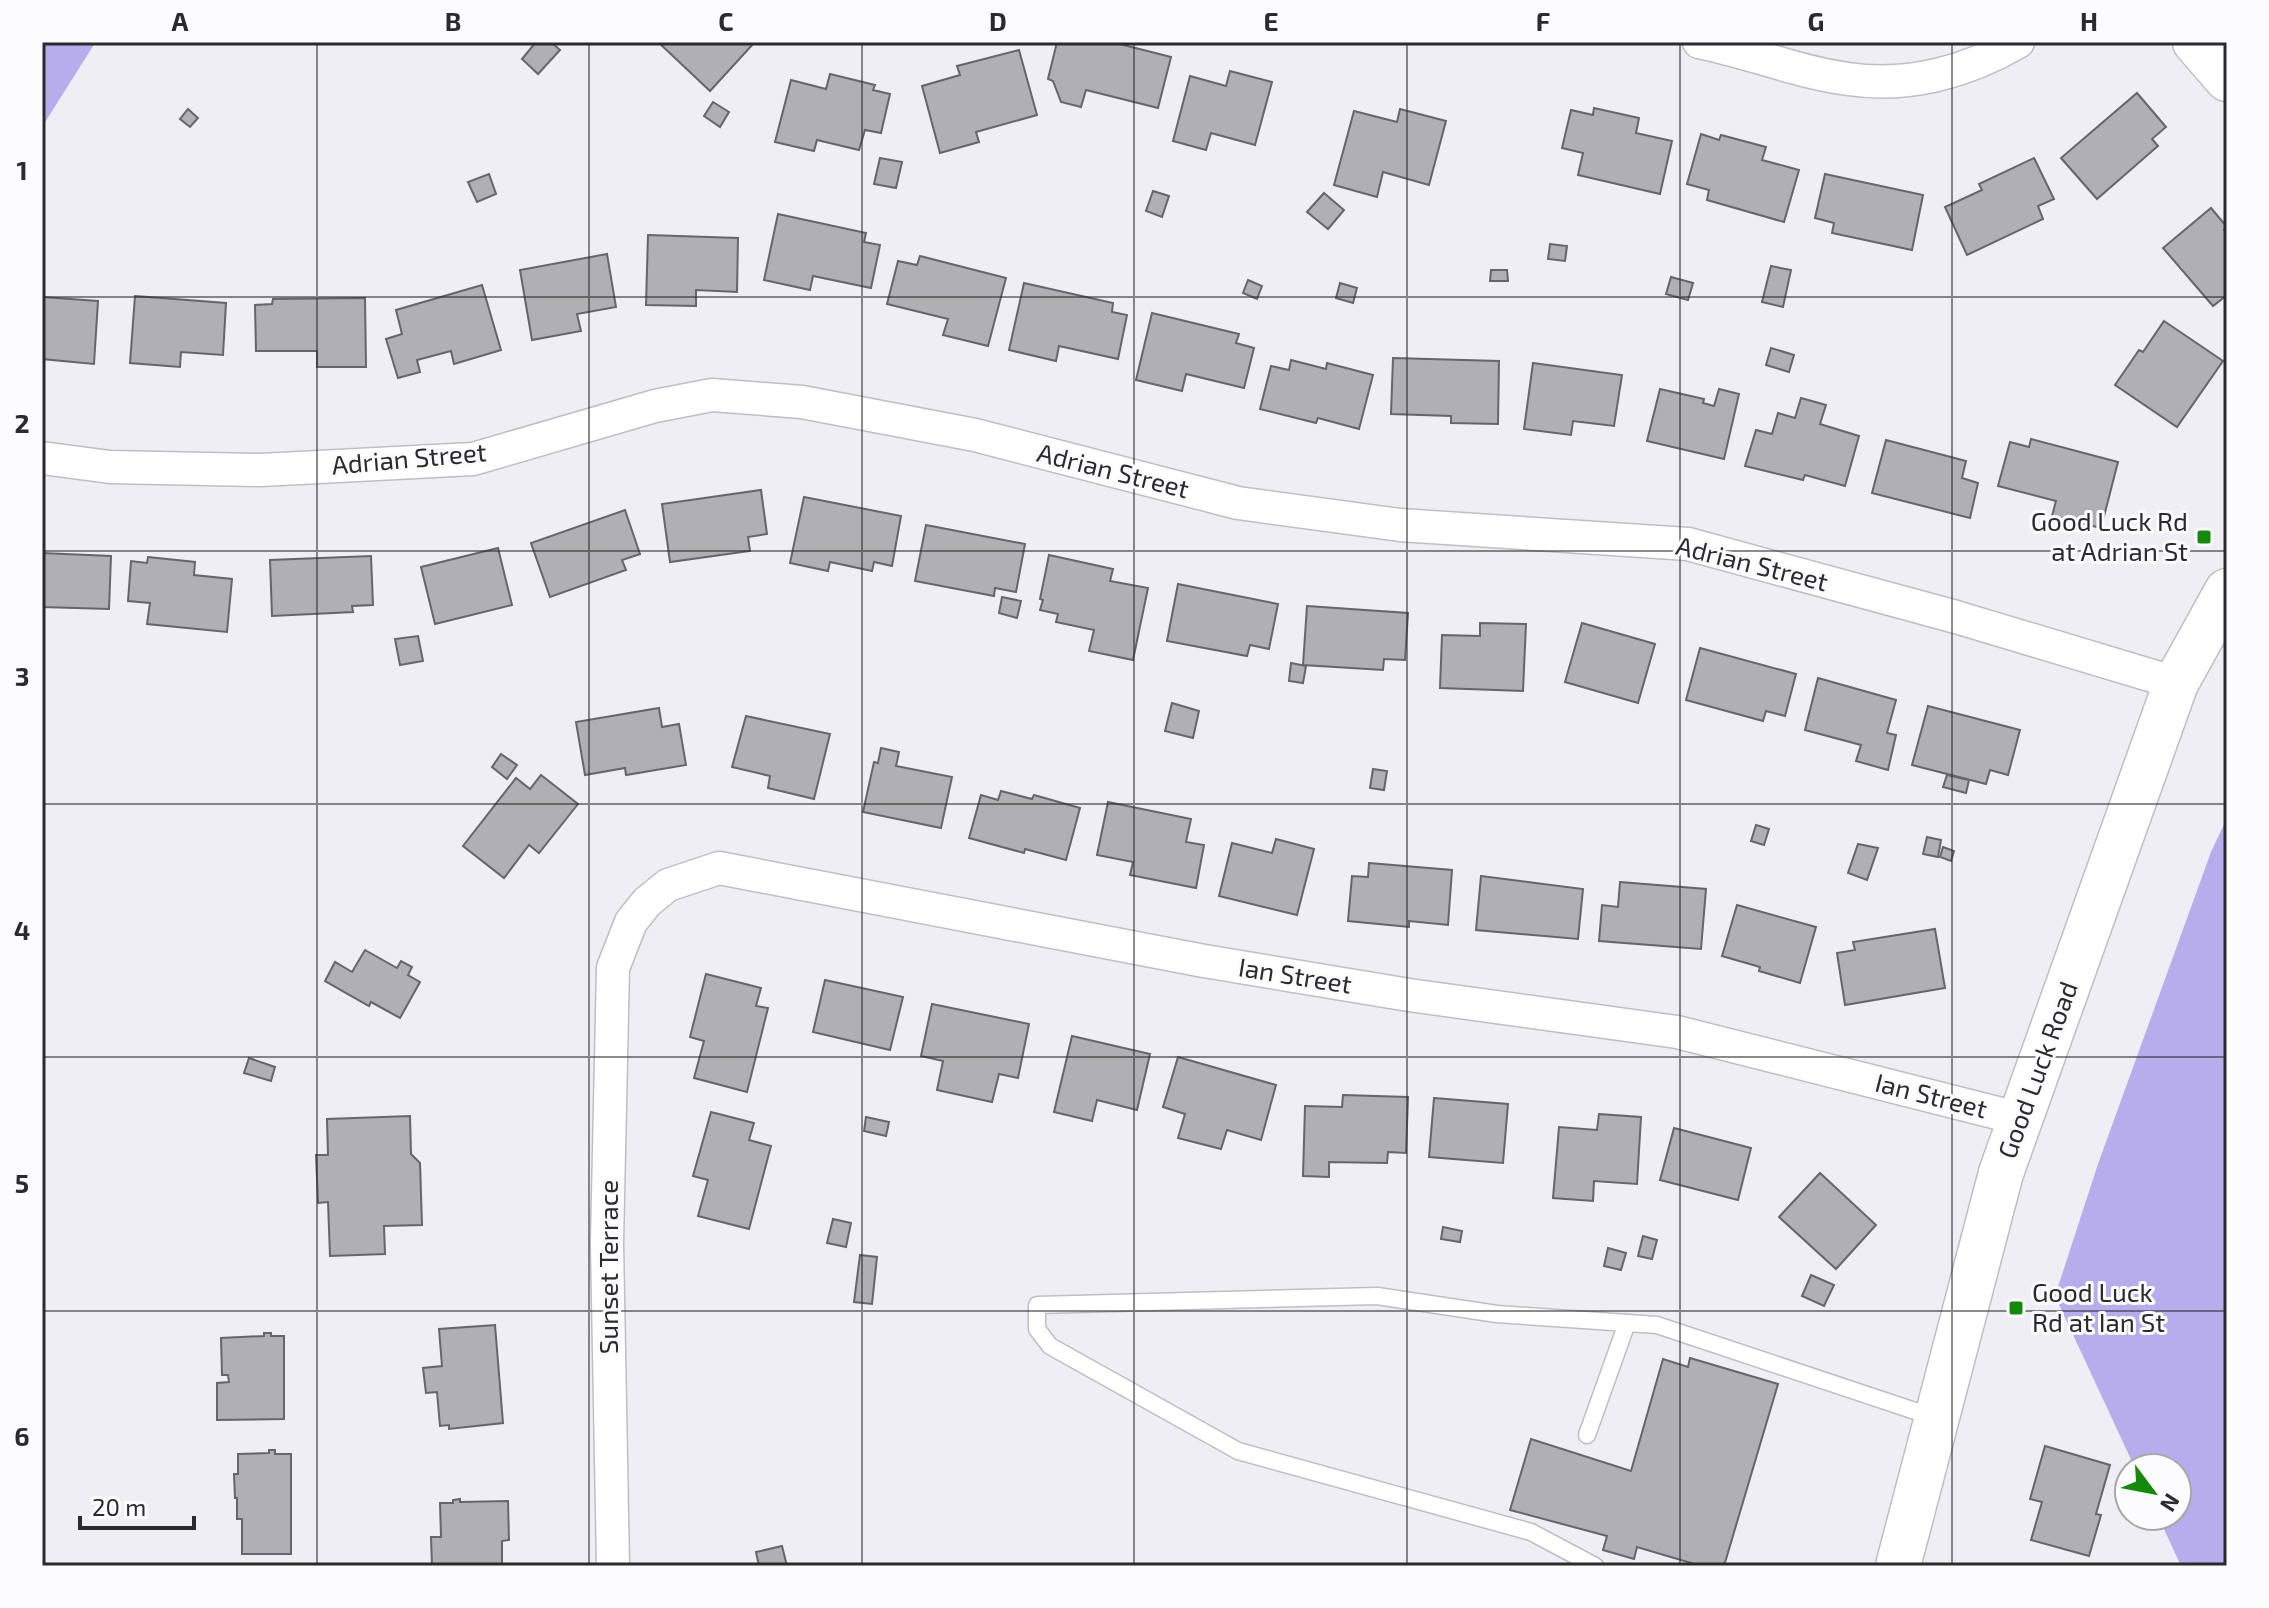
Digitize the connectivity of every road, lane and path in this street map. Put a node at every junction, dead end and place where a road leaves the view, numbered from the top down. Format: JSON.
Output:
{"nodes":[{"id":1,"x":1699,"y":42,"type":"edge"},
{"id":2,"x":2018,"y":42,"type":"edge"},
{"id":3,"x":2195,"y":42,"type":"edge"},
{"id":4,"x":2227,"y":79,"type":"edge"},
{"id":5,"x":42,"y":458,"type":"edge"},
{"id":6,"x":2227,"y":591,"type":"edge"},
{"id":7,"x":2176,"y":683,"type":"junction"},
{"id":8,"x":613,"y":968,"type":"joint"},
{"id":9,"x":2021,"y":1119,"type":"junction"},
{"id":10,"x":1627,"y":1323,"type":"junction"},
{"id":11,"x":1937,"y":1418,"type":"junction"},
{"id":12,"x":1587,"y":1435,"type":"dead end"},
{"id":13,"x":613,"y":1566,"type":"edge"},
{"id":14,"x":1595,"y":1566,"type":"edge"},
{"id":15,"x":1898,"y":1566,"type":"edge"}],
"edges":[{"from":1,"to":2,"type":"street"},
{"from":3,"to":4,"type":"main road"},
{"from":5,"to":7,"type":"street","name":"Adrian Street"},
{"from":6,"to":7,"type":"main road","name":"Good Luck Road"},
{"from":7,"to":9,"type":"main road","name":"Good Luck Road"},
{"from":8,"to":9,"type":"street","name":"Ian Street"},
{"from":8,"to":13,"type":"street","name":"Sunset Terrace"},
{"from":9,"to":11,"type":"main road","name":"Good Luck Road"},
{"from":10,"to":11,"type":"lane"},
{"from":10,"to":12,"type":"lane"},
{"from":10,"to":14,"type":"lane"},
{"from":11,"to":15,"type":"main road","name":"Good Luck Road"}]}
